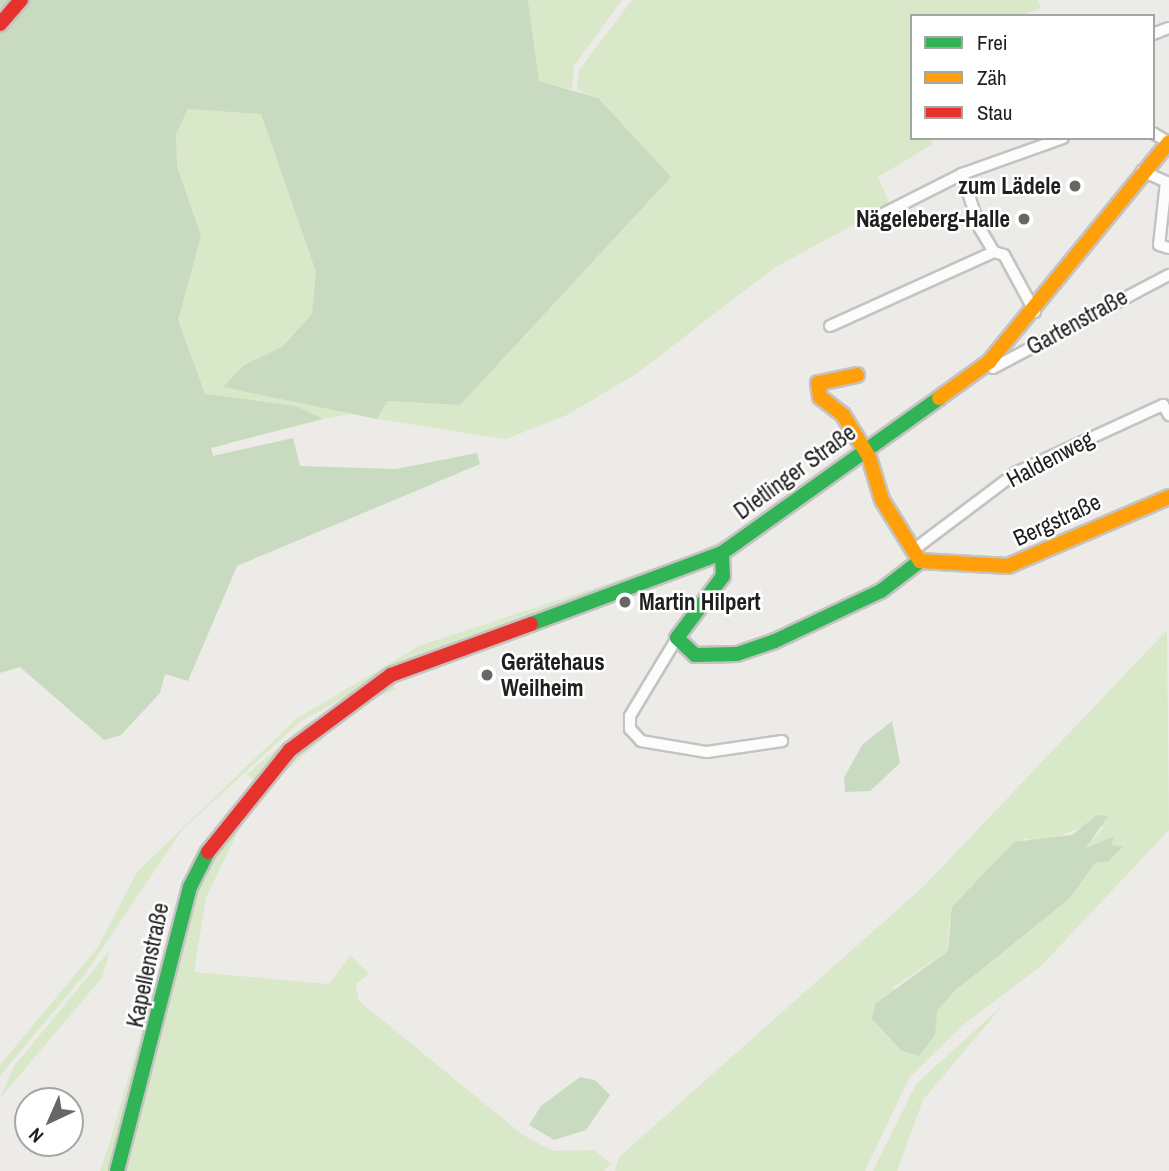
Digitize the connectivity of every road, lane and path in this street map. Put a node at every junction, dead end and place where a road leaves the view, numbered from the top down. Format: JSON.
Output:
{"nodes":[{"id":1,"x":20,"y":0,"type":"edge"},
{"id":2,"x":0,"y":24,"type":"edge"},
{"id":3,"x":1057,"y":140,"type":"edge"},
{"id":4,"x":1169,"y":142,"type":"edge"},
{"id":5,"x":1142,"y":171,"type":"junction"},
{"id":6,"x":962,"y":174,"type":"junction"},
{"id":7,"x":1168,"y":183,"type":"edge"},
{"id":8,"x":871,"y":220,"type":"dead end"},
{"id":9,"x":1169,"y":248,"type":"edge"},
{"id":10,"x":993,"y":252,"type":"junction"},
{"id":11,"x":1169,"y":275,"type":"edge"},
{"id":12,"x":1035,"y":312,"type":"junction"},
{"id":13,"x":830,"y":326,"type":"dead end"},
{"id":14,"x":989,"y":362,"type":"junction"},
{"id":15,"x":858,"y":375,"type":"dead end"},
{"id":16,"x":1169,"y":415,"type":"edge"},
{"id":17,"x":864,"y":450,"type":"junction"},
{"id":18,"x":1169,"y":497,"type":"edge"},
{"id":19,"x":722,"y":553,"type":"junction"},
{"id":20,"x":916,"y":556,"type":"junction"},
{"id":21,"x":677,"y":638,"type":"junction"},
{"id":22,"x":351,"y":701,"type":"joint"},
{"id":23,"x":782,"y":741,"type":"dead end"},
{"id":24,"x":117,"y":1171,"type":"edge"}],
"edges":[{"from":1,"to":2,"type":"street"},
{"from":3,"to":6,"type":"street"},
{"from":4,"to":5,"type":"street","name":"Dietlinger Straße"},
{"from":5,"to":7,"type":"street"},
{"from":5,"to":12,"type":"street","name":"Dietlinger Straße"},
{"from":6,"to":8,"type":"street"},
{"from":6,"to":10,"type":"street"},
{"from":7,"to":9,"type":"street"},
{"from":10,"to":12,"type":"street"},
{"from":10,"to":13,"type":"street"},
{"from":11,"to":14,"type":"street","name":"Gartenstraße"},
{"from":12,"to":14,"type":"street","name":"Dietlinger Straße"},
{"from":14,"to":17,"type":"street","name":"Dietlinger Straße"},
{"from":15,"to":17,"type":"street"},
{"from":16,"to":20,"type":"street","name":"Haldenweg"},
{"from":17,"to":19,"type":"street","name":"Dietlinger Straße"},
{"from":17,"to":20,"type":"street"},
{"from":18,"to":20,"type":"street","name":"Bergstraße"},
{"from":19,"to":21,"type":"street"},
{"from":19,"to":22,"type":"street","name":"Dietlinger Straße"},
{"from":20,"to":21,"type":"street"},
{"from":21,"to":23,"type":"street"},
{"from":22,"to":24,"type":"street","name":"Kapellenstraße"}]}
